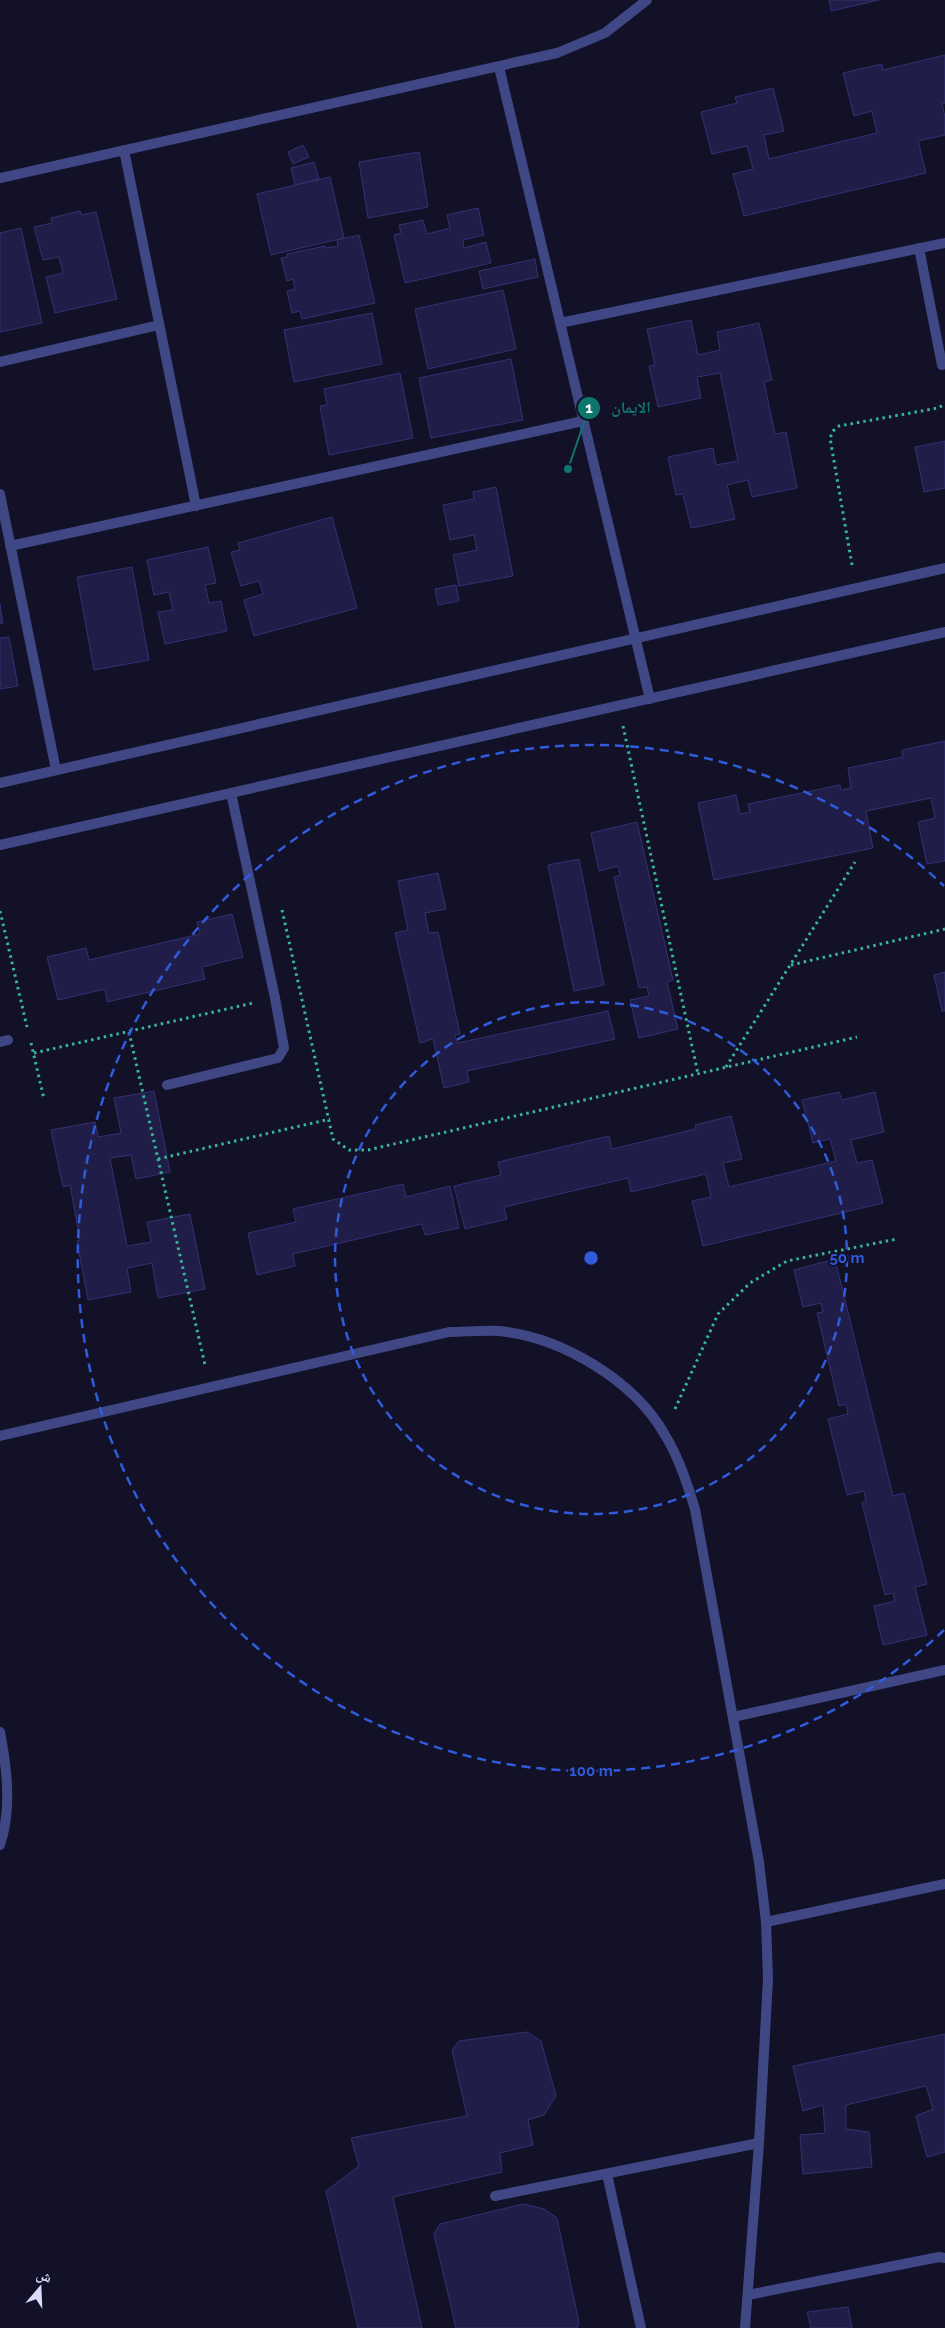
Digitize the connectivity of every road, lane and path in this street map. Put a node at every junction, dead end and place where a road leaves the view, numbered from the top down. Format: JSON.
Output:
{"nodes":[{"id":1,"x":647,"y":0,"type":"edge"},
{"id":2,"x":499,"y":67,"type":"junction"},
{"id":3,"x":124,"y":150,"type":"junction"},
{"id":4,"x":0,"y":178,"type":"edge"},
{"id":5,"x":945,"y":243,"type":"edge"},
{"id":6,"x":918,"y":248,"type":"junction"},
{"id":7,"x":560,"y":323,"type":"junction"},
{"id":8,"x":159,"y":325,"type":"junction"},
{"id":9,"x":0,"y":362,"type":"edge"},
{"id":10,"x":942,"y":365,"type":"dead end"},
{"id":11,"x":945,"y":404,"type":"edge"},
{"id":12,"x":583,"y":421,"type":"junction"},
{"id":13,"x":0,"y":494,"type":"edge"},
{"id":14,"x":196,"y":506,"type":"junction"},
{"id":15,"x":10,"y":546,"type":"junction"},
{"id":16,"x":945,"y":568,"type":"edge"},
{"id":17,"x":856,"y":588,"type":"junction"},
{"id":18,"x":945,"y":632,"type":"edge"},
{"id":19,"x":635,"y":639,"type":"junction"},
{"id":20,"x":650,"y":699,"type":"junction"},
{"id":21,"x":619,"y":706,"type":"junction"},
{"id":22,"x":56,"y":770,"type":"junction"},
{"id":23,"x":0,"y":782,"type":"edge"},
{"id":24,"x":231,"y":794,"type":"junction"},
{"id":25,"x":0,"y":845,"type":"edge"},
{"id":26,"x":855,"y":862,"type":"dead end"},
{"id":27,"x":281,"y":905,"type":"dead end"},
{"id":28,"x":0,"y":911,"type":"edge"},
{"id":29,"x":945,"y":929,"type":"edge"},
{"id":30,"x":790,"y":965,"type":"junction"},
{"id":31,"x":275,"y":998,"type":"junction"},
{"id":32,"x":129,"y":1032,"type":"junction"},
{"id":33,"x":857,"y":1037,"type":"dead end"},
{"id":34,"x":34,"y":1053,"type":"junction"},
{"id":35,"x":725,"y":1068,"type":"junction"},
{"id":36,"x":698,"y":1074,"type":"junction"},
{"id":37,"x":167,"y":1085,"type":"dead end"},
{"id":38,"x":44,"y":1099,"type":"dead end"},
{"id":39,"x":330,"y":1119,"type":"junction"},
{"id":40,"x":158,"y":1159,"type":"junction"},
{"id":41,"x":897,"y":1239,"type":"dead end"},
{"id":42,"x":210,"y":1387,"type":"junction"},
{"id":43,"x":664,"y":1433,"type":"junction"},
{"id":44,"x":0,"y":1436,"type":"edge"},
{"id":45,"x":945,"y":1670,"type":"edge"},
{"id":46,"x":732,"y":1717,"type":"junction"},
{"id":47,"x":0,"y":1732,"type":"edge"},
{"id":48,"x":0,"y":1845,"type":"edge"},
{"id":49,"x":945,"y":1884,"type":"edge"},
{"id":50,"x":766,"y":1922,"type":"junction"},
{"id":51,"x":759,"y":2143,"type":"junction"},
{"id":52,"x":607,"y":2174,"type":"junction"},
{"id":53,"x":495,"y":2196,"type":"dead end"},
{"id":54,"x":945,"y":2258,"type":"edge"},
{"id":55,"x":748,"y":2295,"type":"junction"},
{"id":56,"x":640,"y":2328,"type":"edge"},
{"id":57,"x":745,"y":2328,"type":"edge"}],
"edges":[{"from":1,"to":2,"type":"street"},
{"from":2,"to":3,"type":"street"},
{"from":2,"to":7,"type":"street"},
{"from":3,"to":4,"type":"street"},
{"from":3,"to":8,"type":"street"},
{"from":5,"to":6,"type":"street"},
{"from":6,"to":7,"type":"street"},
{"from":6,"to":10,"type":"street"},
{"from":7,"to":12,"type":"street"},
{"from":8,"to":9,"type":"street"},
{"from":8,"to":14,"type":"street"},
{"from":11,"to":17,"type":"path"},
{"from":12,"to":14,"type":"street"},
{"from":12,"to":19,"type":"street"},
{"from":13,"to":15,"type":"street"},
{"from":14,"to":15,"type":"street"},
{"from":15,"to":22,"type":"street"},
{"from":16,"to":17,"type":"street"},
{"from":17,"to":19,"type":"street"},
{"from":18,"to":20,"type":"street"},
{"from":19,"to":20,"type":"street"},
{"from":19,"to":22,"type":"street"},
{"from":20,"to":21,"type":"street"},
{"from":21,"to":24,"type":"street"},
{"from":21,"to":36,"type":"path"},
{"from":22,"to":23,"type":"street"},
{"from":24,"to":25,"type":"street"},
{"from":24,"to":31,"type":"street"},
{"from":26,"to":30,"type":"path"},
{"from":27,"to":39,"type":"path"},
{"from":28,"to":34,"type":"path"},
{"from":29,"to":30,"type":"path"},
{"from":30,"to":35,"type":"path"},
{"from":31,"to":32,"type":"path"},
{"from":31,"to":37,"type":"street"},
{"from":32,"to":34,"type":"path"},
{"from":32,"to":40,"type":"path"},
{"from":33,"to":35,"type":"path"},
{"from":34,"to":38,"type":"path"},
{"from":35,"to":36,"type":"path"},
{"from":36,"to":39,"type":"path"},
{"from":39,"to":40,"type":"path"},
{"from":40,"to":42,"type":"path"},
{"from":41,"to":43,"type":"path"},
{"from":42,"to":43,"type":"street"},
{"from":42,"to":44,"type":"street"},
{"from":43,"to":46,"type":"street"},
{"from":45,"to":46,"type":"street"},
{"from":46,"to":50,"type":"street"},
{"from":47,"to":48,"type":"street"},
{"from":49,"to":50,"type":"street"},
{"from":50,"to":51,"type":"street"},
{"from":51,"to":52,"type":"street"},
{"from":51,"to":55,"type":"street"},
{"from":52,"to":53,"type":"street"},
{"from":52,"to":56,"type":"street"},
{"from":54,"to":55,"type":"street"},
{"from":55,"to":57,"type":"street"}]}
